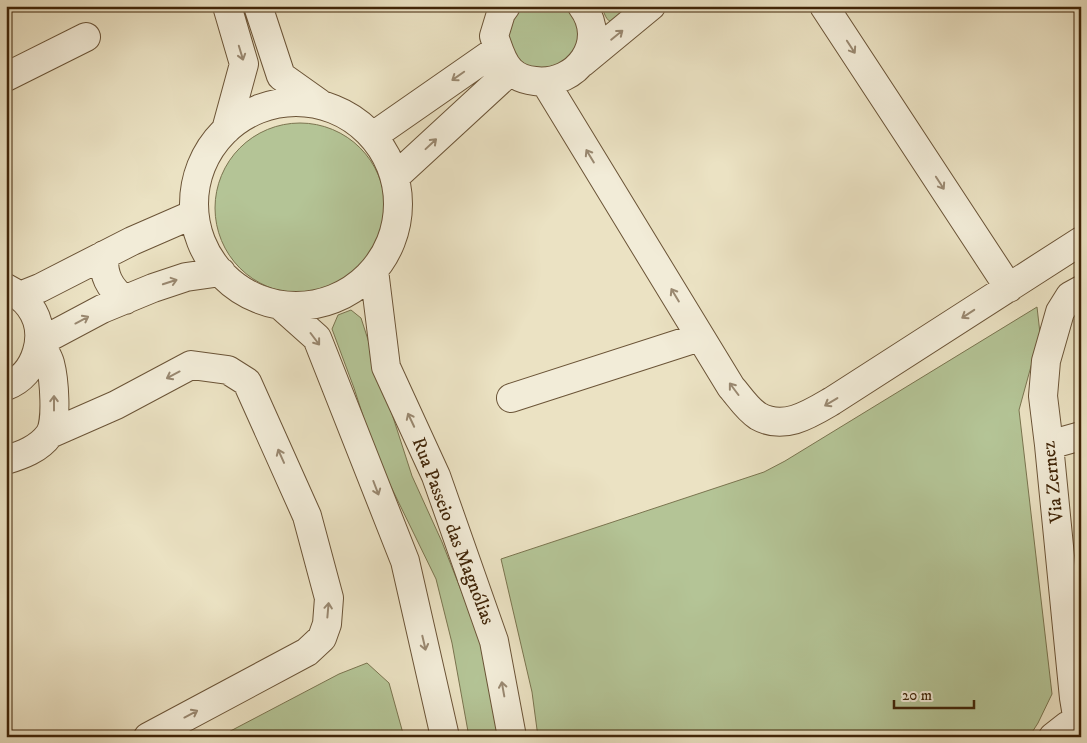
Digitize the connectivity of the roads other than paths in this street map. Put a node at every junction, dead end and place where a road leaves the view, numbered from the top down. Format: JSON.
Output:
{"nodes":[{"id":1,"x":227,"y":6,"type":"edge"},
{"id":2,"x":258,"y":6,"type":"edge"},
{"id":3,"x":582,"y":6,"type":"edge"},
{"id":4,"x":651,"y":6,"type":"edge"},
{"id":5,"x":824,"y":6,"type":"edge"},
{"id":6,"x":501,"y":8,"type":"edge"},
{"id":7,"x":86,"y":37,"type":"dead end"},
{"id":8,"x":504,"y":60,"type":"junction"},
{"id":9,"x":582,"y":63,"type":"junction"},
{"id":10,"x":6,"y":77,"type":"edge"},
{"id":11,"x":545,"y":82,"type":"junction"},
{"id":12,"x":318,"y":103,"type":"junction"},
{"id":13,"x":226,"y":130,"type":"junction"},
{"id":14,"x":373,"y":136,"type":"junction"},
{"id":15,"x":395,"y":177,"type":"junction"},
{"id":16,"x":194,"y":214,"type":"junction"},
{"id":17,"x":1081,"y":241,"type":"edge"},
{"id":18,"x":104,"y":255,"type":"junction"},
{"id":19,"x":374,"y":270,"type":"junction"},
{"id":20,"x":221,"y":272,"type":"junction"},
{"id":21,"x":1009,"y":288,"type":"junction"},
{"id":22,"x":1081,"y":290,"type":"edge"},
{"id":23,"x":13,"y":292,"type":"edge"},
{"id":24,"x":125,"y":300,"type":"junction"},
{"id":25,"x":280,"y":306,"type":"junction"},
{"id":26,"x":700,"y":337,"type":"junction"},
{"id":27,"x":40,"y":342,"type":"junction"},
{"id":28,"x":6,"y":386,"type":"edge"},
{"id":29,"x":511,"y":398,"type":"dead end"},
{"id":30,"x":50,"y":434,"type":"junction"},
{"id":31,"x":1081,"y":436,"type":"edge"},
{"id":32,"x":1049,"y":445,"type":"junction"},
{"id":33,"x":6,"y":460,"type":"edge"},
{"id":34,"x":1079,"y":722,"type":"edge"},
{"id":35,"x":148,"y":737,"type":"edge"},
{"id":36,"x":445,"y":737,"type":"edge"},
{"id":37,"x":512,"y":737,"type":"edge"},
{"id":38,"x":1053,"y":737,"type":"edge"}],
"edges":[{"from":1,"to":13,"type":"street","one_way":true},
{"from":2,"to":12,"type":"street"},
{"from":3,"to":9,"type":"street"},
{"from":9,"to":4,"type":"street","one_way":true},
{"from":5,"to":21,"type":"street","one_way":true},
{"from":6,"to":8,"type":"street"},
{"from":7,"to":10,"type":"street"},
{"from":8,"to":11,"type":"street"},
{"from":8,"to":14,"type":"street","one_way":true},
{"from":15,"to":8,"type":"street","one_way":true},
{"from":9,"to":11,"type":"street"},
{"from":26,"to":11,"type":"street","one_way":true},
{"from":12,"to":13,"type":"street"},
{"from":12,"to":14,"type":"street"},
{"from":13,"to":16,"type":"street"},
{"from":14,"to":15,"type":"street"},
{"from":15,"to":19,"type":"street"},
{"from":16,"to":18,"type":"street"},
{"from":16,"to":20,"type":"street"},
{"from":17,"to":21,"type":"street"},
{"from":18,"to":23,"type":"street"},
{"from":18,"to":24,"type":"street"},
{"from":19,"to":25,"type":"street"},
{"from":37,"to":19,"type":"street","name":"Rua Passeio das Magnólias","one_way":true},
{"from":24,"to":20,"type":"street","one_way":true},
{"from":20,"to":25,"type":"street"},
{"from":21,"to":26,"type":"street","one_way":true},
{"from":22,"to":32,"type":"street","name":"Via Zernez"},
{"from":23,"to":27,"type":"street"},
{"from":27,"to":24,"type":"street","one_way":true},
{"from":25,"to":36,"type":"street","one_way":true},
{"from":26,"to":29,"type":"street"},
{"from":27,"to":28,"type":"street"},
{"from":30,"to":27,"type":"street","one_way":true},
{"from":30,"to":33,"type":"street"},
{"from":35,"to":30,"type":"street","one_way":true},
{"from":31,"to":32,"type":"street"},
{"from":32,"to":34,"type":"street","name":"Via Zernez"},
{"from":34,"to":38,"type":"street"}]}
